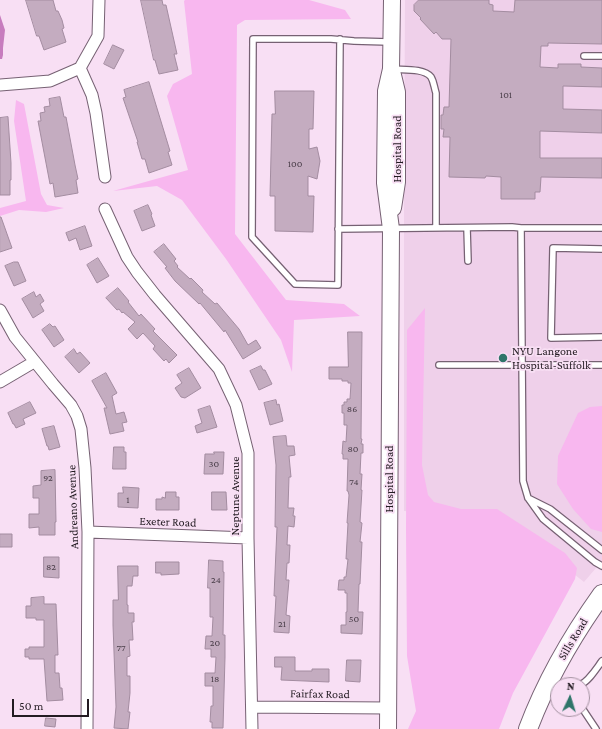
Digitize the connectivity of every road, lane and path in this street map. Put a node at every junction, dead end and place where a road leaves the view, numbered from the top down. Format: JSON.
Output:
{"nodes":[{"id":1,"x":99,"y":0,"type":"edge"},
{"id":2,"x":392,"y":0,"type":"edge"},
{"id":3,"x":340,"y":39,"type":"junction"},
{"id":4,"x":392,"y":42,"type":"junction"},
{"id":5,"x":584,"y":56,"type":"dead end"},
{"id":6,"x":602,"y":56,"type":"edge"},
{"id":7,"x":80,"y":68,"type":"junction"},
{"id":8,"x":391,"y":69,"type":"junction"},
{"id":9,"x":0,"y":85,"type":"edge"},
{"id":10,"x":105,"y":177,"type":"dead end"},
{"id":11,"x":105,"y":209,"type":"dead end"},
{"id":12,"x":436,"y":228,"type":"junction"},
{"id":13,"x":467,"y":228,"type":"junction"},
{"id":14,"x":521,"y":228,"type":"junction"},
{"id":15,"x":602,"y":228,"type":"edge"},
{"id":16,"x":338,"y":229,"type":"junction"},
{"id":17,"x":391,"y":229,"type":"junction"},
{"id":18,"x":602,"y":249,"type":"edge"},
{"id":19,"x":468,"y":261,"type":"dead end"},
{"id":20,"x":0,"y":310,"type":"edge"},
{"id":21,"x":602,"y":337,"type":"edge"},
{"id":22,"x":34,"y":362,"type":"junction"},
{"id":23,"x":439,"y":365,"type":"dead end"},
{"id":24,"x":602,"y":365,"type":"edge"},
{"id":25,"x":523,"y":366,"type":"junction"},
{"id":26,"x":0,"y":382,"type":"edge"},
{"id":27,"x":528,"y":498,"type":"junction"},
{"id":28,"x":88,"y":532,"type":"junction"},
{"id":29,"x":248,"y":538,"type":"junction"},
{"id":30,"x":602,"y":550,"type":"edge"},
{"id":31,"x":602,"y":566,"type":"edge"},
{"id":32,"x":602,"y":594,"type":"edge"},
{"id":33,"x":602,"y":661,"type":"edge"},
{"id":34,"x":558,"y":677,"type":"edge"},
{"id":35,"x":590,"y":677,"type":"edge"},
{"id":36,"x":550,"y":689,"type":"edge"},
{"id":37,"x":252,"y":707,"type":"junction"},
{"id":38,"x":388,"y":708,"type":"junction"},
{"id":39,"x":588,"y":717,"type":"edge"},
{"id":40,"x":87,"y":729,"type":"edge"},
{"id":41,"x":252,"y":729,"type":"edge"},
{"id":42,"x":388,"y":729,"type":"edge"},
{"id":43,"x":528,"y":729,"type":"edge"},
{"id":44,"x":596,"y":729,"type":"edge"}],
"edges":[{"from":1,"to":7,"type":"street"},
{"from":2,"to":4,"type":"street","name":"Hospital Road"},
{"from":3,"to":4,"type":"lane"},
{"from":3,"to":16,"type":"lane"},
{"from":3,"to":16,"type":"lane"},
{"from":4,"to":8,"type":"street","name":"Hospital Road"},
{"from":5,"to":6,"type":"lane"},
{"from":7,"to":9,"type":"street"},
{"from":7,"to":10,"type":"street"},
{"from":8,"to":12,"type":"lane"},
{"from":8,"to":17,"type":"street","name":"Hospital Road"},
{"from":11,"to":29,"type":"street","name":"Neptune Avenue"},
{"from":12,"to":13,"type":"lane"},
{"from":12,"to":17,"type":"lane"},
{"from":13,"to":14,"type":"lane"},
{"from":13,"to":19,"type":"lane"},
{"from":14,"to":15,"type":"lane"},
{"from":14,"to":25,"type":"lane"},
{"from":16,"to":17,"type":"lane"},
{"from":17,"to":38,"type":"street","name":"Hospital Road"},
{"from":18,"to":21,"type":"lane"},
{"from":20,"to":22,"type":"street","name":"Andreano Avenue"},
{"from":22,"to":26,"type":"street"},
{"from":22,"to":28,"type":"street","name":"Andreano Avenue"},
{"from":23,"to":25,"type":"lane"},
{"from":24,"to":25,"type":"lane"},
{"from":25,"to":27,"type":"lane"},
{"from":27,"to":30,"type":"lane"},
{"from":27,"to":31,"type":"lane"},
{"from":28,"to":29,"type":"street","name":"Exeter Road"},
{"from":28,"to":40,"type":"street","name":"Andreano Avenue"},
{"from":29,"to":37,"type":"street","name":"Neptune Avenue"},
{"from":32,"to":34,"type":"main road","name":"Sills Road"},
{"from":33,"to":35,"type":"lane"},
{"from":36,"to":43,"type":"main road","name":"Sills Road"},
{"from":37,"to":38,"type":"street","name":"Fairfax Road"},
{"from":37,"to":41,"type":"street","name":"Neptune Avenue"},
{"from":38,"to":42,"type":"street","name":"Hospital Road"},
{"from":39,"to":44,"type":"lane"}]}
